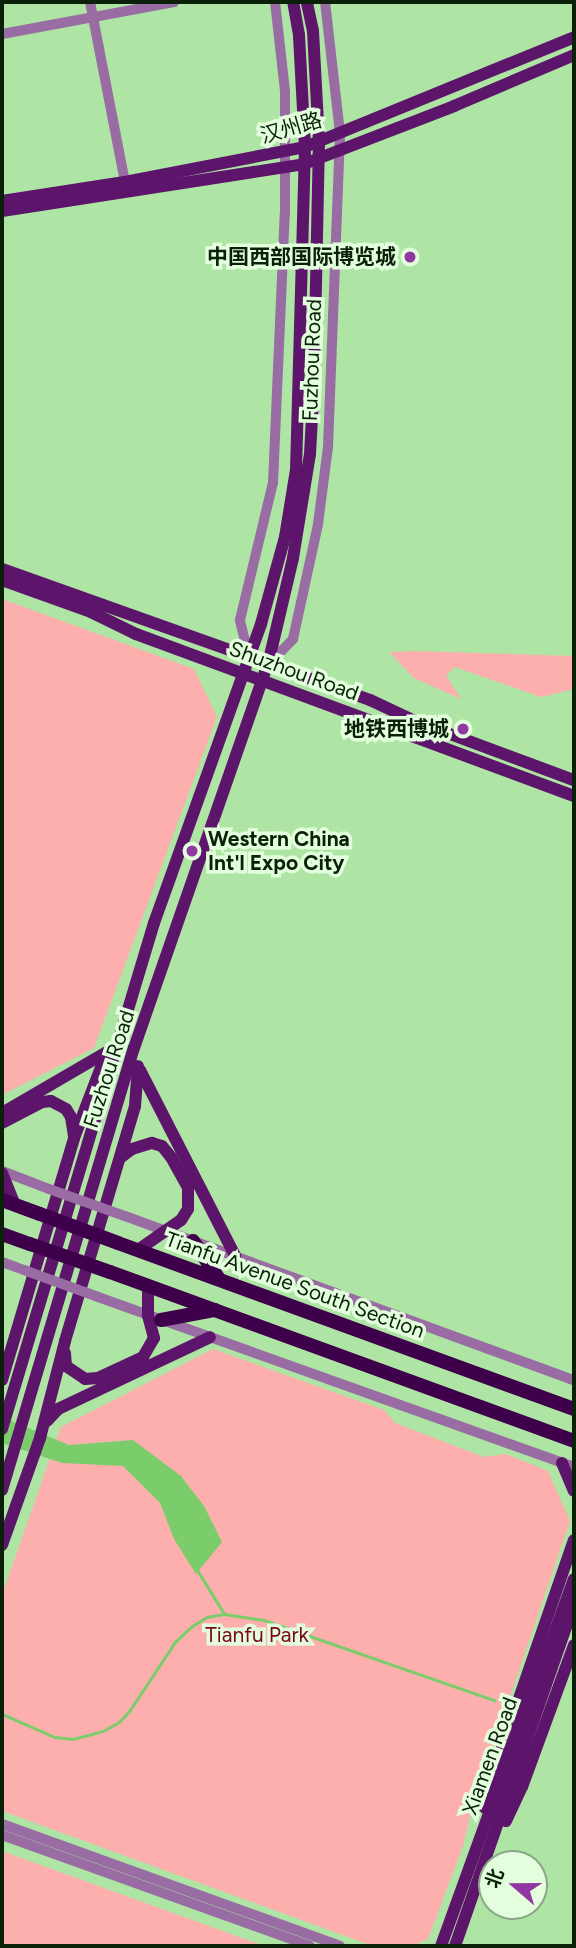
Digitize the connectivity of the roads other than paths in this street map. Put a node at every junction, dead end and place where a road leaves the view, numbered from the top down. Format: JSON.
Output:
{"nodes":[{"id":1,"x":90,"y":2,"type":"edge"},
{"id":2,"x":174,"y":2,"type":"edge"},
{"id":3,"x":275,"y":2,"type":"edge"},
{"id":4,"x":293,"y":2,"type":"edge"},
{"id":5,"x":307,"y":2,"type":"edge"},
{"id":6,"x":325,"y":2,"type":"edge"},
{"id":7,"x":94,"y":19,"type":"junction"},
{"id":8,"x":2,"y":34,"type":"edge"},
{"id":9,"x":574,"y":37,"type":"edge"},
{"id":10,"x":574,"y":55,"type":"edge"},
{"id":11,"x":340,"y":133,"type":"junction"},
{"id":12,"x":318,"y":142,"type":"junction"},
{"id":13,"x":304,"y":147,"type":"junction"},
{"id":14,"x":287,"y":151,"type":"junction"},
{"id":15,"x":339,"y":152,"type":"junction"},
{"id":16,"x":318,"y":159,"type":"junction"},
{"id":17,"x":304,"y":163,"type":"junction"},
{"id":18,"x":285,"y":168,"type":"junction"},
{"id":19,"x":125,"y":182,"type":"junction"},
{"id":20,"x":2,"y":201,"type":"edge"},
{"id":21,"x":2,"y":211,"type":"edge"},
{"id":22,"x":2,"y":569,"type":"edge"},
{"id":23,"x":2,"y":580,"type":"edge"},
{"id":24,"x":250,"y":658,"type":"junction"},
{"id":25,"x":268,"y":664,"type":"junction"},
{"id":26,"x":244,"y":673,"type":"junction"},
{"id":27,"x":263,"y":680,"type":"junction"},
{"id":28,"x":574,"y":780,"type":"edge"},
{"id":29,"x":574,"y":796,"type":"edge"},
{"id":30,"x":154,"y":923,"type":"junction"},
{"id":31,"x":172,"y":943,"type":"junction"},
{"id":32,"x":106,"y":1055,"type":"junction"},
{"id":33,"x":138,"y":1066,"type":"junction"},
{"id":34,"x":2,"y":1113,"type":"edge"},
{"id":35,"x":2,"y":1123,"type":"edge"},
{"id":36,"x":74,"y":1138,"type":"junction"},
{"id":37,"x":120,"y":1158,"type":"junction"},
{"id":38,"x":2,"y":1172,"type":"edge"},
{"id":39,"x":8,"y":1203,"type":"edge"},
{"id":40,"x":165,"y":1231,"type":"junction"},
{"id":41,"x":2,"y":1234,"type":"edge"},
{"id":42,"x":193,"y":1241,"type":"junction"},
{"id":43,"x":138,"y":1250,"type":"junction"},
{"id":44,"x":235,"y":1256,"type":"junction"},
{"id":45,"x":2,"y":1262,"type":"edge"},
{"id":46,"x":219,"y":1279,"type":"junction"},
{"id":47,"x":148,"y":1285,"type":"junction"},
{"id":48,"x":216,"y":1310,"type":"junction"},
{"id":49,"x":155,"y":1317,"type":"junction"},
{"id":50,"x":19,"y":1323,"type":"junction"},
{"id":51,"x":210,"y":1338,"type":"junction"},
{"id":52,"x":2,"y":1339,"type":"edge"},
{"id":53,"x":65,"y":1341,"type":"junction"},
{"id":54,"x":2,"y":1380,"type":"edge"},
{"id":55,"x":574,"y":1380,"type":"edge"},
{"id":56,"x":574,"y":1409,"type":"edge"},
{"id":57,"x":2,"y":1429,"type":"edge"},
{"id":58,"x":40,"y":1438,"type":"junction"},
{"id":59,"x":574,"y":1441,"type":"edge"},
{"id":60,"x":568,"y":1465,"type":"edge"},
{"id":61,"x":2,"y":1490,"type":"edge"},
{"id":62,"x":574,"y":1491,"type":"edge"},
{"id":63,"x":574,"y":1539,"type":"edge"},
{"id":64,"x":2,"y":1545,"type":"edge"},
{"id":65,"x":574,"y":1579,"type":"edge"},
{"id":66,"x":574,"y":1605,"type":"edge"},
{"id":67,"x":574,"y":1646,"type":"edge"},
{"id":68,"x":2,"y":1824,"type":"edge"},
{"id":69,"x":2,"y":1835,"type":"edge"},
{"id":70,"x":489,"y":1850,"type":"edge"},
{"id":71,"x":492,"y":1850,"type":"edge"},
{"id":72,"x":468,"y":1874,"type":"junction"},
{"id":73,"x":478,"y":1882,"type":"edge"},
{"id":74,"x":310,"y":1946,"type":"edge"},
{"id":75,"x":340,"y":1946,"type":"edge"},
{"id":76,"x":441,"y":1946,"type":"edge"},
{"id":77,"x":455,"y":1946,"type":"edge"}],
"edges":[{"from":1,"to":7,"type":"street"},
{"from":2,"to":7,"type":"street"},
{"from":3,"to":14,"type":"street","name":"Fuzhou Road"},
{"from":4,"to":13,"type":"main road","name":"Fuzhou Road"},
{"from":5,"to":12,"type":"main road","name":"Fuzhou Road"},
{"from":6,"to":11,"type":"street","name":"Fuzhou Road"},
{"from":7,"to":8,"type":"street"},
{"from":7,"to":19,"type":"street"},
{"from":9,"to":11,"type":"main road","name":"汉州路"},
{"from":10,"to":15,"type":"main road","name":"汉州路"},
{"from":11,"to":12,"type":"main road","name":"汉州路"},
{"from":11,"to":15,"type":"street","name":"Fuzhou Road"},
{"from":12,"to":13,"type":"main road","name":"汉州路"},
{"from":12,"to":16,"type":"main road","name":"Fuzhou Road"},
{"from":13,"to":14,"type":"main road","name":"汉州路"},
{"from":13,"to":17,"type":"main road","name":"Fuzhou Road"},
{"from":14,"to":18,"type":"street","name":"Fuzhou Road"},
{"from":14,"to":19,"type":"main road","name":"汉州路"},
{"from":15,"to":16,"type":"main road","name":"汉州路"},
{"from":15,"to":25,"type":"street","name":"Fuzhou Road"},
{"from":16,"to":17,"type":"main road","name":"汉州路"},
{"from":16,"to":25,"type":"main road","name":"Fuzhou Road"},
{"from":17,"to":18,"type":"main road","name":"汉州路"},
{"from":17,"to":24,"type":"main road","name":"Fuzhou Road"},
{"from":18,"to":21,"type":"main road","name":"汉州路"},
{"from":18,"to":24,"type":"street","name":"Fuzhou Road"},
{"from":19,"to":20,"type":"main road","name":"汉州路"},
{"from":22,"to":24,"type":"main road","name":"Shuzhou Road"},
{"from":23,"to":26,"type":"main road","name":"Shuzhou Road"},
{"from":24,"to":25,"type":"main road","name":"Shuzhou Road"},
{"from":24,"to":26,"type":"main road","name":"Fuzhou Road"},
{"from":25,"to":27,"type":"main road","name":"Fuzhou Road"},
{"from":25,"to":28,"type":"main road","name":"Shuzhou Road"},
{"from":26,"to":27,"type":"main road","name":"Shuzhou Road"},
{"from":26,"to":30,"type":"main road","name":"Fuzhou Road"},
{"from":27,"to":29,"type":"main road","name":"Shuzhou Road"},
{"from":27,"to":31,"type":"main road","name":"Fuzhou Road"},
{"from":30,"to":32,"type":"main road"},
{"from":30,"to":57,"type":"main road","name":"Fuzhou Road"},
{"from":31,"to":33,"type":"main road"},
{"from":31,"to":61,"type":"main road","name":"Fuzhou Road"},
{"from":32,"to":34,"type":"main road"},
{"from":32,"to":36,"type":"main road"},
{"from":33,"to":37,"type":"main road"},
{"from":33,"to":44,"type":"main road"},
{"from":35,"to":36,"type":"main road"},
{"from":36,"to":50,"type":"main road"},
{"from":37,"to":40,"type":"main road"},
{"from":37,"to":53,"type":"main road"},
{"from":38,"to":39,"type":"main road"},
{"from":38,"to":40,"type":"street","bridge":true},
{"from":39,"to":43,"type":"highway","name":"Tianfu Avenue South Section","bridge":true},
{"from":40,"to":42,"type":"street"},
{"from":40,"to":43,"type":"main road"},
{"from":41,"to":47,"type":"highway","bridge":true},
{"from":42,"to":44,"type":"street"},
{"from":42,"to":46,"type":"highway"},
{"from":43,"to":46,"type":"highway","name":"Tianfu Avenue South Section"},
{"from":44,"to":55,"type":"street"},
{"from":45,"to":49,"type":"street","bridge":true},
{"from":46,"to":56,"type":"highway","name":"Tianfu Avenue South Section"},
{"from":47,"to":48,"type":"highway"},
{"from":47,"to":49,"type":"main road"},
{"from":48,"to":49,"type":"highway"},
{"from":48,"to":59,"type":"highway"},
{"from":49,"to":51,"type":"street"},
{"from":49,"to":53,"type":"main road"},
{"from":50,"to":52,"type":"main road"},
{"from":50,"to":54,"type":"main road"},
{"from":51,"to":58,"type":"main road"},
{"from":51,"to":60,"type":"street"},
{"from":53,"to":58,"type":"main road"},
{"from":58,"to":64,"type":"main road"},
{"from":60,"to":62,"type":"main road"},
{"from":63,"to":72,"type":"main road"},
{"from":65,"to":72,"type":"main road","name":"Xiamen Road"},
{"from":66,"to":70,"type":"main road","name":"Xiamen Road"},
{"from":67,"to":71,"type":"main road"},
{"from":68,"to":75,"type":"street"},
{"from":69,"to":74,"type":"street"},
{"from":72,"to":76,"type":"main road","name":"Xiamen Road"},
{"from":73,"to":77,"type":"main road","name":"Xiamen Road"}]}
